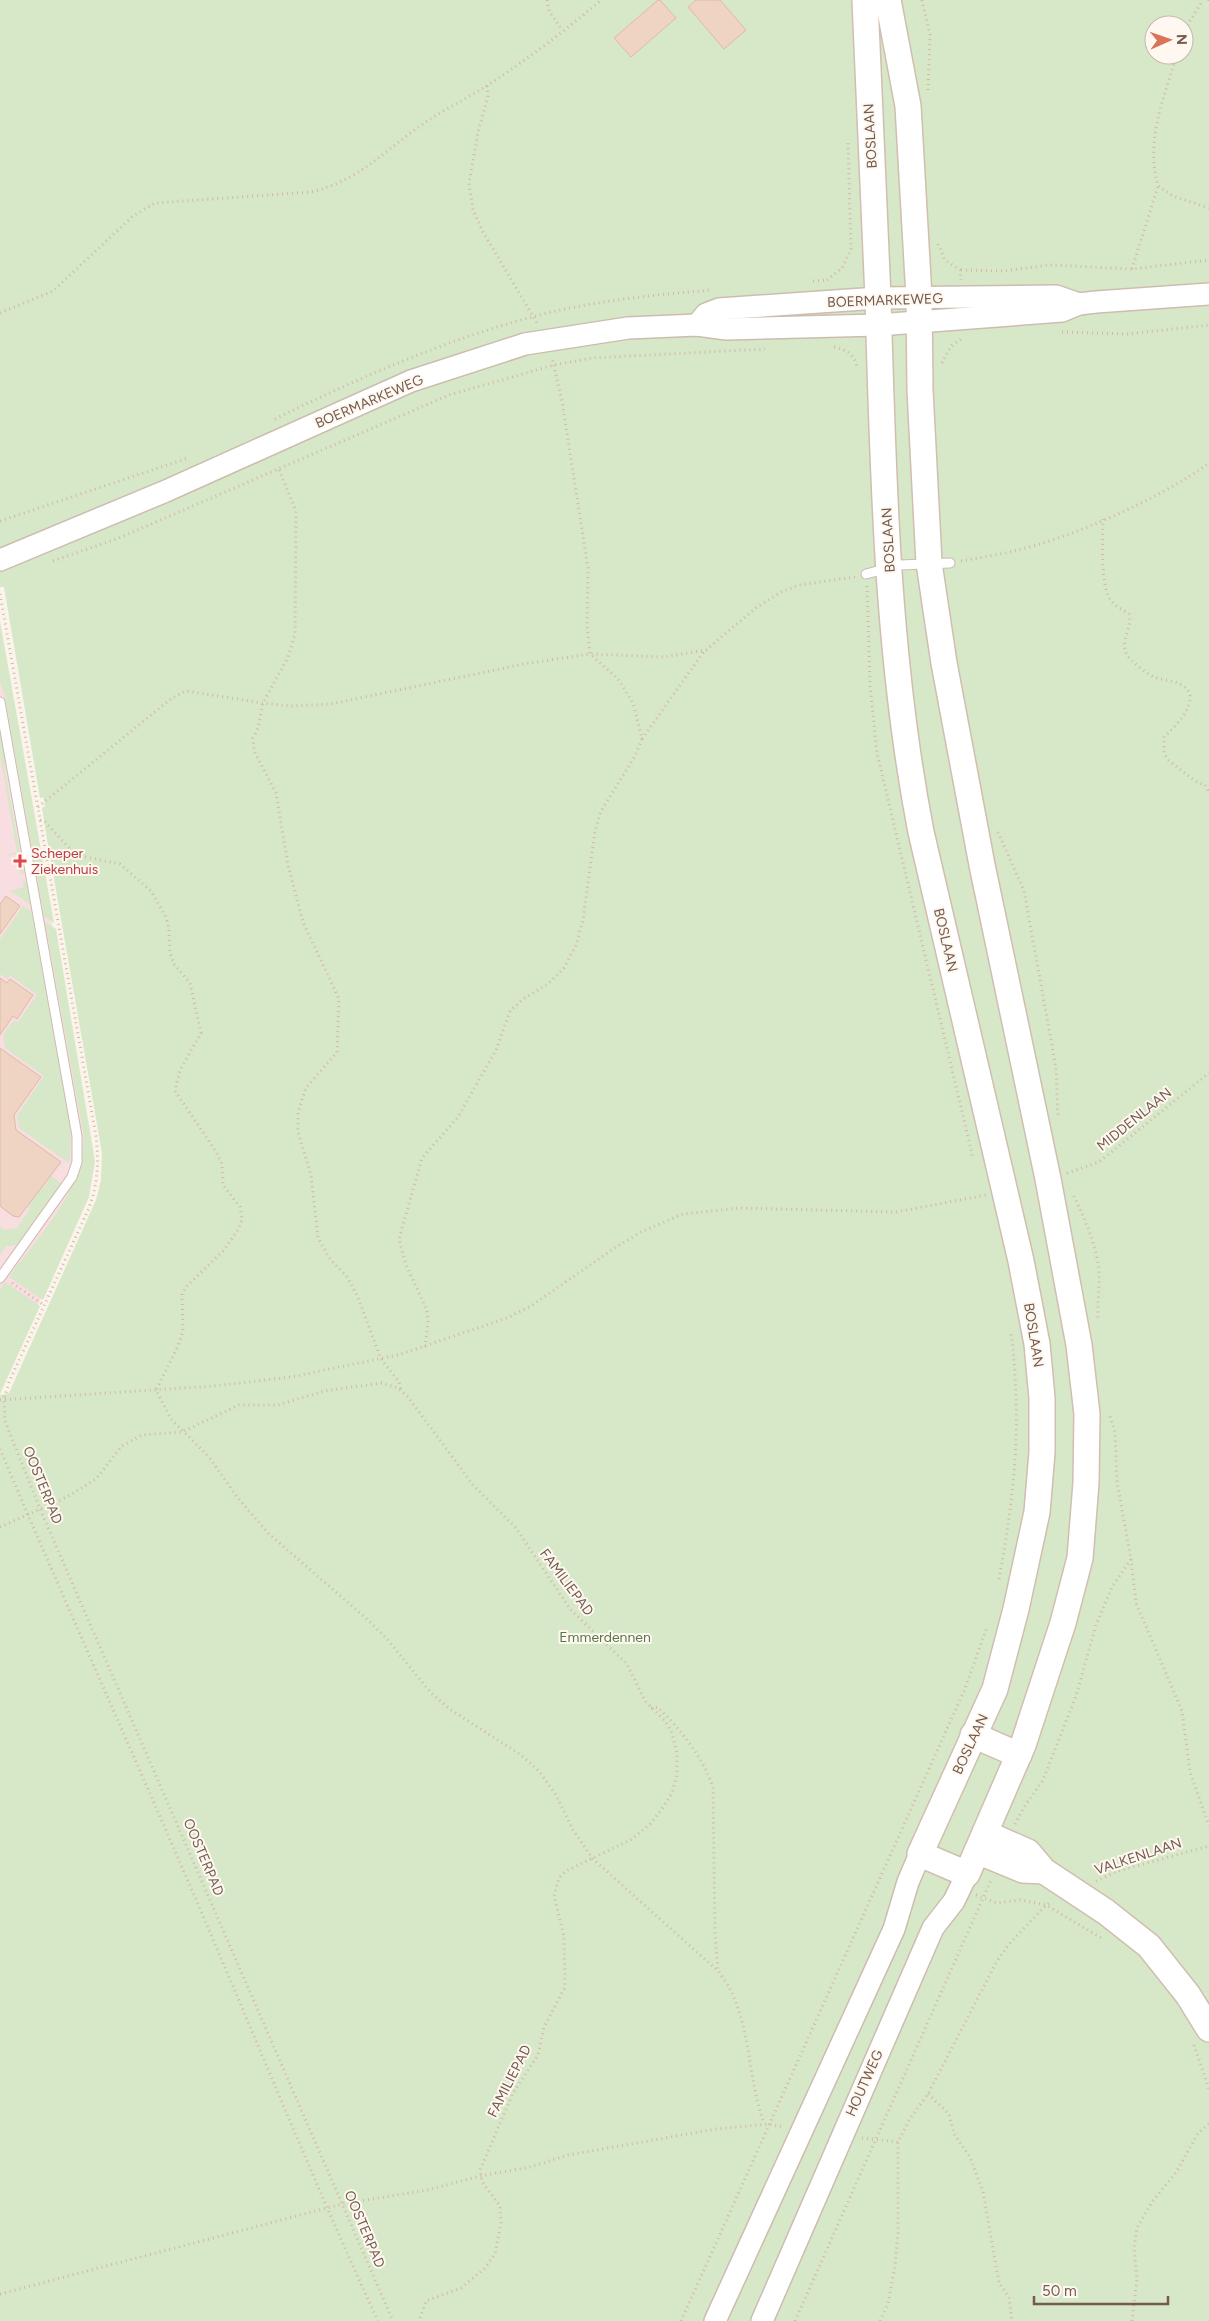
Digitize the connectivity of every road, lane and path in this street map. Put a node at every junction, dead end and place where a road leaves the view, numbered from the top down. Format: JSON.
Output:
{"nodes":[{"id":1,"x":547,"y":0,"type":"edge"},
{"id":2,"x":601,"y":0,"type":"edge"},
{"id":3,"x":864,"y":0,"type":"edge"},
{"id":4,"x":888,"y":0,"type":"edge"},
{"id":5,"x":1203,"y":0,"type":"edge"},
{"id":6,"x":1194,"y":15,"type":"edge"},
{"id":7,"x":562,"y":30,"type":"junction"},
{"id":8,"x":1174,"y":65,"type":"edge"},
{"id":9,"x":487,"y":86,"type":"junction"},
{"id":10,"x":848,"y":138,"type":"dead end"},
{"id":11,"x":1158,"y":186,"type":"junction"},
{"id":12,"x":1209,"y":208,"type":"edge"},
{"id":13,"x":1209,"y":260,"type":"edge"},
{"id":14,"x":1132,"y":269,"type":"junction"},
{"id":15,"x":960,"y":270,"type":"dead end"},
{"id":16,"x":1209,"y":294,"type":"edge"},
{"id":17,"x":919,"y":297,"type":"junction"},
{"id":18,"x":878,"y":298,"type":"junction"},
{"id":19,"x":828,"y":301,"type":"junction"},
{"id":20,"x":1079,"y":304,"type":"junction"},
{"id":21,"x":0,"y":313,"type":"edge"},
{"id":22,"x":533,"y":316,"type":"dead end"},
{"id":23,"x":920,"y":322,"type":"junction"},
{"id":24,"x":697,"y":325,"type":"junction"},
{"id":25,"x":878,"y":325,"type":"junction"},
{"id":26,"x":1209,"y":325,"type":"edge"},
{"id":27,"x":1054,"y":332,"type":"dead end"},
{"id":28,"x":972,"y":336,"type":"dead end"},
{"id":29,"x":964,"y":337,"type":"dead end"},
{"id":30,"x":770,"y":349,"type":"dead end"},
{"id":31,"x":554,"y":364,"type":"junction"},
{"id":32,"x":1209,"y":463,"type":"edge"},
{"id":33,"x":279,"y":470,"type":"junction"},
{"id":34,"x":1103,"y":519,"type":"junction"},
{"id":35,"x":58,"y":534,"type":"junction"},
{"id":36,"x":0,"y":549,"type":"edge"},
{"id":37,"x":0,"y":560,"type":"edge"},
{"id":38,"x":46,"y":563,"type":"dead end"},
{"id":39,"x":940,"y":563,"type":"junction"},
{"id":40,"x":878,"y":570,"type":"junction"},
{"id":41,"x":706,"y":650,"type":"junction"},
{"id":42,"x":590,"y":654,"type":"junction"},
{"id":43,"x":0,"y":702,"type":"edge"},
{"id":44,"x":263,"y":704,"type":"junction"},
{"id":45,"x":642,"y":740,"type":"junction"},
{"id":46,"x":1209,"y":792,"type":"edge"},
{"id":47,"x":38,"y":808,"type":"dead end"},
{"id":48,"x":40,"y":820,"type":"dead end"},
{"id":49,"x":1209,"y":1073,"type":"edge"},
{"id":50,"x":1067,"y":1173,"type":"dead end"},
{"id":51,"x":983,"y":1196,"type":"dead end"},
{"id":52,"x":1,"y":1277,"type":"edge"},
{"id":53,"x":44,"y":1305,"type":"dead end"},
{"id":54,"x":424,"y":1347,"type":"junction"},
{"id":55,"x":381,"y":1359,"type":"junction"},
{"id":56,"x":156,"y":1390,"type":"junction"},
{"id":57,"x":401,"y":1390,"type":"junction"},
{"id":58,"x":2,"y":1400,"type":"edge"},
{"id":59,"x":182,"y":1432,"type":"junction"},
{"id":60,"x":0,"y":1449,"type":"edge"},
{"id":61,"x":40,"y":1509,"type":"junction"},
{"id":62,"x":28,"y":1514,"type":"junction"},
{"id":63,"x":0,"y":1527,"type":"edge"},
{"id":64,"x":1131,"y":1559,"type":"dead end"},
{"id":65,"x":988,"y":1623,"type":"dead end"},
{"id":66,"x":651,"y":1708,"type":"junction"},
{"id":67,"x":973,"y":1735,"type":"junction"},
{"id":68,"x":1019,"y":1755,"type":"junction"},
{"id":69,"x":1209,"y":1826,"type":"edge"},
{"id":70,"x":981,"y":1842,"type":"junction"},
{"id":71,"x":1209,"y":1846,"type":"edge"},
{"id":72,"x":889,"y":1856,"type":"junction"},
{"id":73,"x":592,"y":1859,"type":"junction"},
{"id":74,"x":917,"y":1861,"type":"junction"},
{"id":75,"x":963,"y":1881,"type":"junction"},
{"id":76,"x":1075,"y":1890,"type":"junction"},
{"id":77,"x":983,"y":1897,"type":"junction"},
{"id":78,"x":1046,"y":1905,"type":"junction"},
{"id":79,"x":1110,"y":1944,"type":"dead end"},
{"id":80,"x":718,"y":1971,"type":"junction"},
{"id":81,"x":1201,"y":2036,"type":"edge"},
{"id":82,"x":1209,"y":2089,"type":"edge"},
{"id":83,"x":928,"y":2094,"type":"junction"},
{"id":84,"x":767,"y":2124,"type":"junction"},
{"id":85,"x":1209,"y":2124,"type":"edge"},
{"id":86,"x":480,"y":2176,"type":"junction"},
{"id":87,"x":342,"y":2204,"type":"junction"},
{"id":88,"x":326,"y":2209,"type":"junction"},
{"id":89,"x":0,"y":2294,"type":"edge"},
{"id":90,"x":378,"y":2321,"type":"edge"},
{"id":91,"x":392,"y":2321,"type":"edge"},
{"id":92,"x":419,"y":2321,"type":"edge"},
{"id":93,"x":681,"y":2321,"type":"edge"},
{"id":94,"x":715,"y":2321,"type":"edge"},
{"id":95,"x":762,"y":2321,"type":"edge"},
{"id":96,"x":795,"y":2321,"type":"edge"},
{"id":97,"x":880,"y":2321,"type":"edge"},
{"id":98,"x":1012,"y":2321,"type":"edge"},
{"id":99,"x":1132,"y":2321,"type":"edge"}],
"edges":[{"from":1,"to":7,"type":"path"},
{"from":2,"to":7,"type":"path"},
{"from":3,"to":18,"type":"main road","name":"BOSLAAN"},
{"from":4,"to":17,"type":"main road"},
{"from":5,"to":6,"type":"path"},
{"from":7,"to":9,"type":"path"},
{"from":8,"to":11,"type":"path"},
{"from":9,"to":21,"type":"path"},
{"from":9,"to":22,"type":"path"},
{"from":10,"to":19,"type":"path","name":"BOSLAAN"},
{"from":11,"to":12,"type":"path"},
{"from":11,"to":14,"type":"path"},
{"from":13,"to":14,"type":"path"},
{"from":14,"to":15,"type":"path"},
{"from":16,"to":20,"type":"street","name":"BOERMARKEWEG"},
{"from":17,"to":18,"type":"street","name":"BOERMARKEWEG"},
{"from":17,"to":20,"type":"street","name":"BOERMARKEWEG"},
{"from":17,"to":23,"type":"main road"},
{"from":18,"to":19,"type":"street","name":"BOERMARKEWEG"},
{"from":18,"to":25,"type":"main road","name":"BOSLAAN"},
{"from":19,"to":24,"type":"street","name":"BOERMARKEWEG"},
{"from":20,"to":23,"type":"street","name":"BOERMARKEWEG"},
{"from":23,"to":25,"type":"street","name":"BOERMARKEWEG"},
{"from":23,"to":39,"type":"main road"},
{"from":24,"to":25,"type":"street","name":"BOERMARKEWEG"},
{"from":24,"to":35,"type":"street","name":"BOERMARKEWEG"},
{"from":25,"to":40,"type":"main road","name":"BOSLAAN"},
{"from":26,"to":27,"type":"path"},
{"from":28,"to":29,"type":"path"},
{"from":30,"to":31,"type":"path"},
{"from":31,"to":33,"type":"path"},
{"from":31,"to":42,"type":"path"},
{"from":32,"to":34,"type":"path"},
{"from":33,"to":38,"type":"path"},
{"from":33,"to":44,"type":"path","name":"FAMILIEPAD"},
{"from":34,"to":39,"type":"path"},
{"from":34,"to":46,"type":"path"},
{"from":35,"to":36,"type":"street","name":"BOERMARKEWEG"},
{"from":35,"to":37,"type":"street","name":"BOERMARKEWEG"},
{"from":39,"to":40,"type":"lane"},
{"from":39,"to":68,"type":"main road"},
{"from":40,"to":41,"type":"path"},
{"from":40,"to":67,"type":"main road","name":"BOSLAAN"},
{"from":41,"to":42,"type":"path"},
{"from":41,"to":45,"type":"path"},
{"from":42,"to":44,"type":"path"},
{"from":42,"to":45,"type":"path"},
{"from":43,"to":52,"type":"lane"},
{"from":44,"to":47,"type":"path"},
{"from":44,"to":55,"type":"path","name":"FAMILIEPAD"},
{"from":45,"to":54,"type":"path"},
{"from":48,"to":56,"type":"path"},
{"from":49,"to":50,"type":"path","name":"MIDDENLAAN"},
{"from":51,"to":54,"type":"path"},
{"from":52,"to":53,"type":"path"},
{"from":54,"to":55,"type":"path"},
{"from":55,"to":56,"type":"path"},
{"from":55,"to":57,"type":"path","name":"FAMILIEPAD"},
{"from":56,"to":58,"type":"path"},
{"from":56,"to":59,"type":"path"},
{"from":57,"to":59,"type":"path"},
{"from":57,"to":66,"type":"path","name":"FAMILIEPAD"},
{"from":58,"to":61,"type":"path","name":"OOSTERPAD"},
{"from":59,"to":61,"type":"path"},
{"from":59,"to":73,"type":"path"},
{"from":60,"to":62,"type":"path","name":"OOSTERPAD"},
{"from":61,"to":62,"type":"path"},
{"from":61,"to":87,"type":"path","name":"OOSTERPAD"},
{"from":62,"to":63,"type":"path"},
{"from":62,"to":88,"type":"path","name":"OOSTERPAD"},
{"from":64,"to":69,"type":"path"},
{"from":65,"to":72,"type":"path","name":"BOSLAAN"},
{"from":66,"to":73,"type":"path","name":"FAMILIEPAD"},
{"from":66,"to":80,"type":"path"},
{"from":67,"to":68,"type":"main road"},
{"from":67,"to":74,"type":"main road","name":"BOSLAAN"},
{"from":68,"to":70,"type":"main road"},
{"from":70,"to":75,"type":"main road","name":"HOUTWEG"},
{"from":70,"to":76,"type":"main road"},
{"from":71,"to":76,"type":"path","name":"VALKENLAAN"},
{"from":72,"to":74,"type":"path"},
{"from":72,"to":84,"type":"path","name":"BOSLAAN"},
{"from":73,"to":80,"type":"path"},
{"from":73,"to":86,"type":"path","name":"FAMILIEPAD"},
{"from":74,"to":75,"type":"main road"},
{"from":74,"to":94,"type":"street"},
{"from":75,"to":77,"type":"path"},
{"from":75,"to":95,"type":"street","name":"HOUTWEG"},
{"from":76,"to":78,"type":"path","name":"VALKENLAAN"},
{"from":76,"to":81,"type":"main road"},
{"from":77,"to":78,"type":"path"},
{"from":77,"to":96,"type":"path"},
{"from":78,"to":79,"type":"path"},
{"from":78,"to":83,"type":"path","name":"VALKENLAAN"},
{"from":80,"to":84,"type":"path"},
{"from":81,"to":82,"type":"path"},
{"from":83,"to":97,"type":"path","name":"VALKENLAAN"},
{"from":83,"to":98,"type":"path"},
{"from":84,"to":86,"type":"path"},
{"from":84,"to":93,"type":"path","name":"BOSLAAN"},
{"from":85,"to":99,"type":"path"},
{"from":86,"to":87,"type":"path"},
{"from":86,"to":92,"type":"path"},
{"from":87,"to":88,"type":"path"},
{"from":87,"to":91,"type":"path","name":"OOSTERPAD"},
{"from":88,"to":89,"type":"path"},
{"from":88,"to":90,"type":"path","name":"OOSTERPAD"}]}
